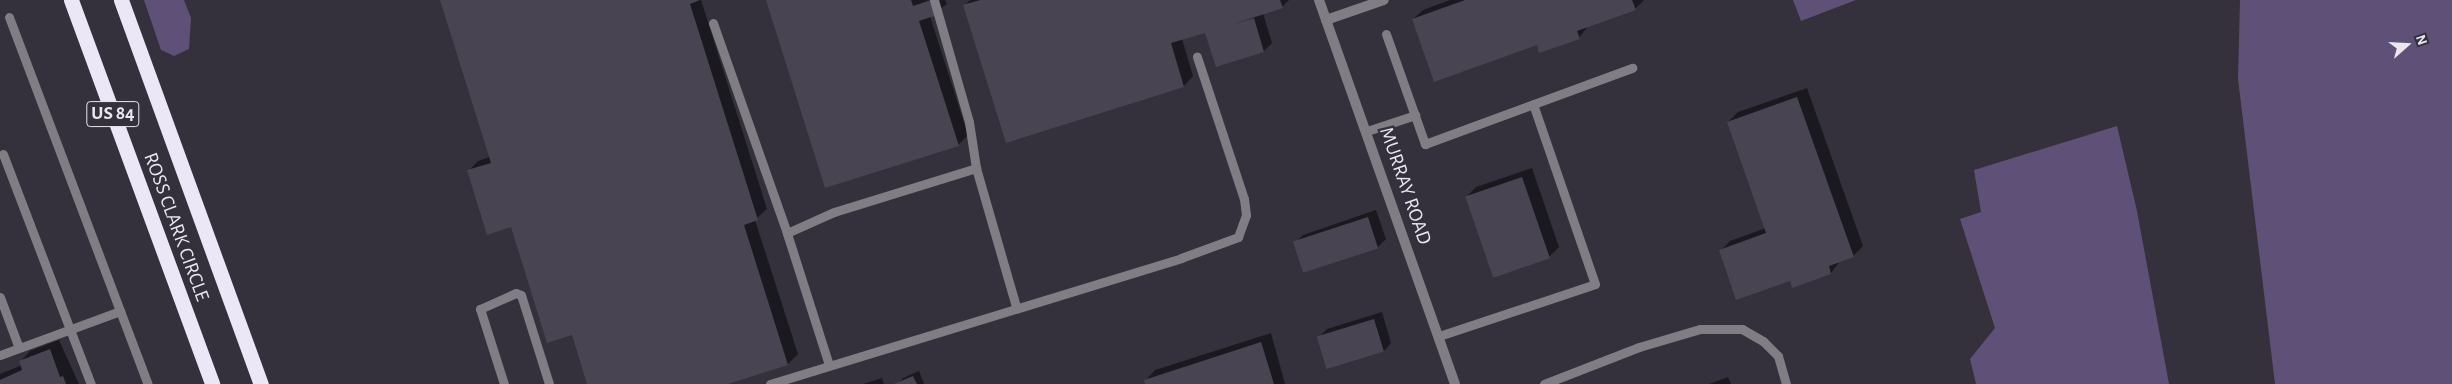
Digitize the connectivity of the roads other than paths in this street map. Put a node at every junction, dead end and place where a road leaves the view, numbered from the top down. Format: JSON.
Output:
{"nodes":[{"id":1,"x":71,"y":0,"type":"edge"},
{"id":2,"x":121,"y":0,"type":"edge"},
{"id":3,"x":934,"y":0,"type":"edge"},
{"id":4,"x":1319,"y":0,"type":"edge"},
{"id":5,"x":1384,"y":0,"type":"edge"},
{"id":6,"x":10,"y":16,"type":"dead end"},
{"id":7,"x":1326,"y":20,"type":"junction"},
{"id":8,"x":713,"y":23,"type":"dead end"},
{"id":9,"x":1386,"y":34,"type":"dead end"},
{"id":10,"x":1197,"y":57,"type":"dead end"},
{"id":11,"x":1632,"y":68,"type":"dead end"},
{"id":12,"x":1533,"y":104,"type":"junction"},
{"id":13,"x":1415,"y":114,"type":"junction"},
{"id":14,"x":1367,"y":131,"type":"junction"},
{"id":15,"x":3,"y":154,"type":"dead end"},
{"id":16,"x":976,"y":168,"type":"junction"},
{"id":17,"x":787,"y":233,"type":"junction"},
{"id":18,"x":0,"y":297,"type":"edge"},
{"id":19,"x":1016,"y":307,"type":"junction"},
{"id":20,"x":120,"y":311,"type":"junction"},
{"id":21,"x":70,"y":329,"type":"junction"},
{"id":22,"x":1439,"y":336,"type":"junction"},
{"id":23,"x":19,"y":348,"type":"junction"},
{"id":24,"x":0,"y":355,"type":"edge"},
{"id":25,"x":829,"y":365,"type":"junction"},
{"id":26,"x":91,"y":384,"type":"edge"},
{"id":27,"x":148,"y":384,"type":"edge"},
{"id":28,"x":212,"y":384,"type":"edge"},
{"id":29,"x":261,"y":384,"type":"edge"},
{"id":30,"x":504,"y":384,"type":"edge"},
{"id":31,"x":549,"y":384,"type":"edge"},
{"id":32,"x":770,"y":384,"type":"edge"},
{"id":33,"x":1455,"y":384,"type":"edge"},
{"id":34,"x":1544,"y":384,"type":"edge"},
{"id":35,"x":1786,"y":384,"type":"edge"}],
"edges":[{"from":1,"to":28,"type":"highway","name":"ROSS CLARK CIRCLE","number":"US 84"},
{"from":2,"to":29,"type":"highway","name":"ROSS CLARK CIRCLE","number":"US 84"},
{"from":3,"to":16,"type":"lane"},
{"from":4,"to":7,"type":"street","name":"MURRAY ROAD"},
{"from":5,"to":7,"type":"street"},
{"from":6,"to":20,"type":"lane"},
{"from":7,"to":14,"type":"street","name":"MURRAY ROAD"},
{"from":8,"to":17,"type":"lane"},
{"from":9,"to":13,"type":"lane"},
{"from":10,"to":19,"type":"lane"},
{"from":11,"to":12,"type":"lane"},
{"from":12,"to":13,"type":"lane"},
{"from":12,"to":22,"type":"lane"},
{"from":13,"to":14,"type":"lane"},
{"from":14,"to":22,"type":"street","name":"MURRAY ROAD"},
{"from":15,"to":21,"type":"lane"},
{"from":16,"to":17,"type":"lane"},
{"from":16,"to":19,"type":"lane"},
{"from":17,"to":25,"type":"lane"},
{"from":18,"to":23,"type":"lane"},
{"from":19,"to":25,"type":"lane"},
{"from":20,"to":21,"type":"lane"},
{"from":20,"to":27,"type":"lane"},
{"from":21,"to":23,"type":"lane"},
{"from":21,"to":26,"type":"lane"},
{"from":22,"to":33,"type":"street","name":"MURRAY ROAD"},
{"from":23,"to":24,"type":"lane"},
{"from":25,"to":32,"type":"lane"},
{"from":30,"to":31,"type":"lane"},
{"from":34,"to":35,"type":"lane"}]}
